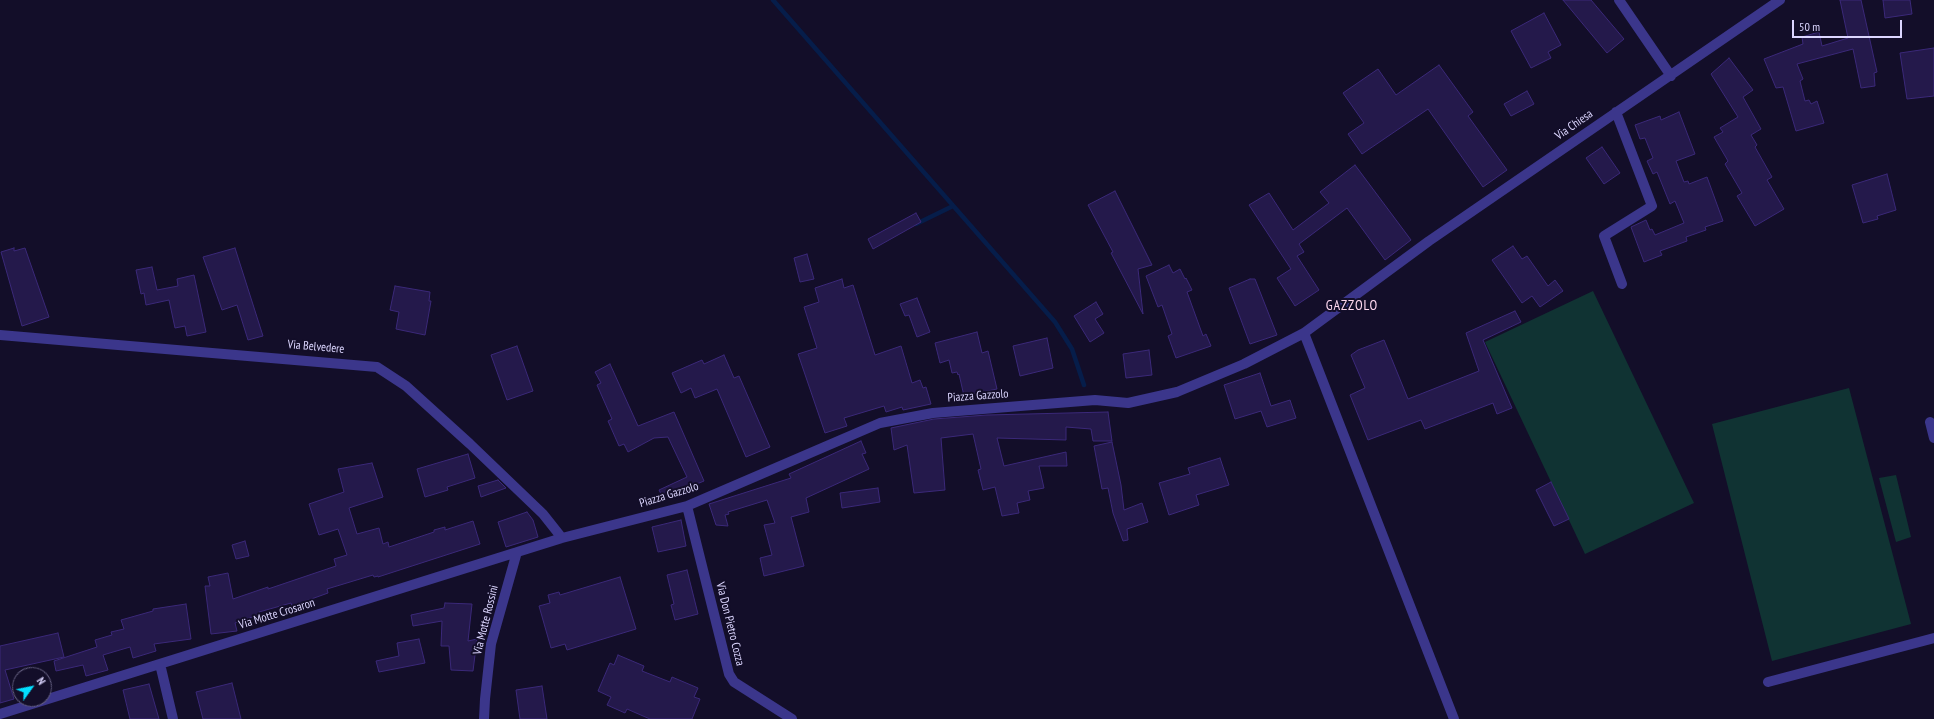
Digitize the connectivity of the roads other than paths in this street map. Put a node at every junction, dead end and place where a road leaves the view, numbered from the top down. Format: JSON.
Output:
{"nodes":[{"id":1,"x":1619,"y":0,"type":"edge"},
{"id":2,"x":1780,"y":0,"type":"edge"},
{"id":3,"x":1671,"y":76,"type":"junction"},
{"id":4,"x":1616,"y":112,"type":"junction"},
{"id":5,"x":1384,"y":274,"type":"joint"},
{"id":6,"x":1622,"y":284,"type":"dead end"},
{"id":7,"x":1304,"y":333,"type":"junction"},
{"id":8,"x":0,"y":335,"type":"edge"},
{"id":9,"x":1930,"y":422,"type":"dead end"},
{"id":10,"x":1934,"y":438,"type":"edge"},
{"id":11,"x":687,"y":506,"type":"junction"},
{"id":12,"x":562,"y":538,"type":"junction"},
{"id":13,"x":517,"y":552,"type":"junction"},
{"id":14,"x":1934,"y":638,"type":"edge"},
{"id":15,"x":160,"y":664,"type":"junction"},
{"id":16,"x":1768,"y":682,"type":"dead end"},
{"id":17,"x":0,"y":714,"type":"edge"},
{"id":18,"x":173,"y":719,"type":"edge"},
{"id":19,"x":484,"y":719,"type":"edge"},
{"id":20,"x":792,"y":719,"type":"edge"},
{"id":21,"x":1454,"y":719,"type":"edge"}],
"edges":[{"from":1,"to":3,"type":"street"},
{"from":2,"to":3,"type":"street","name":"Via Chiesa"},
{"from":3,"to":4,"type":"street","name":"Via Chiesa"},
{"from":4,"to":5,"type":"street","name":"Via Chiesa"},
{"from":4,"to":6,"type":"street"},
{"from":5,"to":7,"type":"street","name":"Piazza Gazzolo"},
{"from":7,"to":11,"type":"street","name":"Piazza Gazzolo"},
{"from":7,"to":21,"type":"street"},
{"from":8,"to":12,"type":"street","name":"Via Belvedere"},
{"from":9,"to":10,"type":"street"},
{"from":11,"to":12,"type":"street","name":"Piazza Gazzolo"},
{"from":11,"to":20,"type":"street","name":"Via Don Pietro Cozza"},
{"from":12,"to":13,"type":"street","name":"Via Motte Crosaron"},
{"from":13,"to":15,"type":"street","name":"Via Motte Crosaron"},
{"from":13,"to":19,"type":"street","name":"Via Motte Rossini"},
{"from":14,"to":16,"type":"street"},
{"from":15,"to":17,"type":"street","name":"Via Motte Crosaron"},
{"from":15,"to":18,"type":"street"}]}
